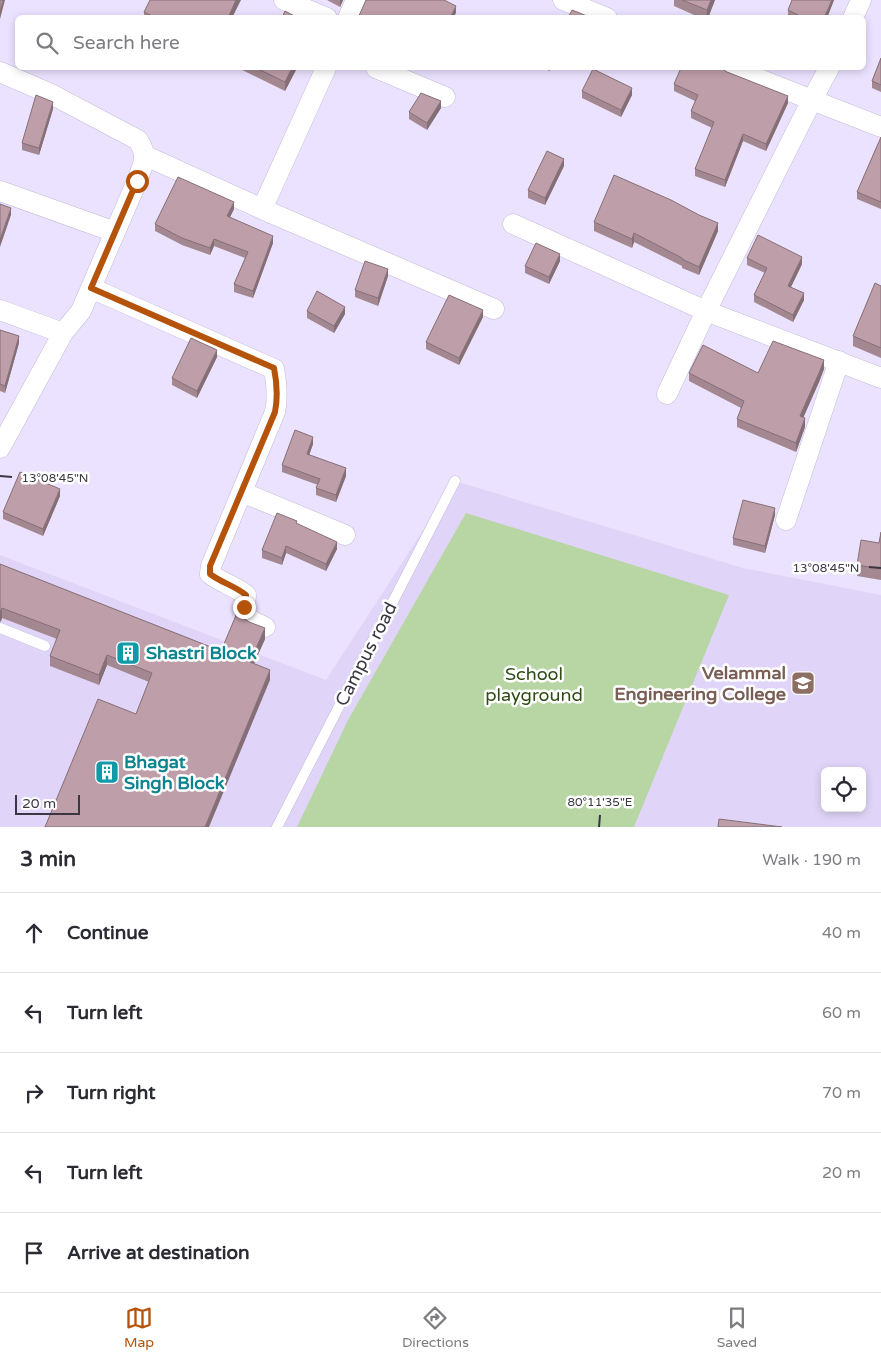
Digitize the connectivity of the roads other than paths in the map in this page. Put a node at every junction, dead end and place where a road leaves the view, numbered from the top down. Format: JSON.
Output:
{"nodes":[{"id":1,"x":284,"y":0,"type":"edge"},
{"id":2,"x":356,"y":0,"type":"edge"},
{"id":3,"x":563,"y":0,"type":"edge"},
{"id":4,"x":861,"y":0,"type":"edge"},
{"id":5,"x":320,"y":15,"type":"edge"},
{"id":6,"x":349,"y":15,"type":"edge"},
{"id":7,"x":600,"y":15,"type":"edge"},
{"id":8,"x":854,"y":15,"type":"edge"},
{"id":9,"x":325,"y":70,"type":"edge"},
{"id":10,"x":381,"y":70,"type":"edge"},
{"id":11,"x":736,"y":70,"type":"edge"},
{"id":12,"x":827,"y":70,"type":"edge"},
{"id":13,"x":0,"y":72,"type":"edge"},
{"id":14,"x":445,"y":97,"type":"dead end"},
{"id":15,"x":812,"y":100,"type":"junction"},
{"id":16,"x":881,"y":127,"type":"edge"},
{"id":17,"x":144,"y":155,"type":"junction"},
{"id":18,"x":0,"y":192,"type":"edge"},
{"id":19,"x":262,"y":209,"type":"junction"},
{"id":20,"x":513,"y":224,"type":"dead end"},
{"id":21,"x":115,"y":232,"type":"junction"},
{"id":22,"x":91,"y":288,"type":"junction"},
{"id":23,"x":494,"y":309,"type":"dead end"},
{"id":24,"x":0,"y":310,"type":"edge"},
{"id":25,"x":706,"y":311,"type":"junction"},
{"id":26,"x":63,"y":333,"type":"junction"},
{"id":27,"x":839,"y":361,"type":"junction"},
{"id":28,"x":881,"y":378,"type":"edge"},
{"id":29,"x":667,"y":394,"type":"dead end"},
{"id":30,"x":3,"y":435,"type":"edge"},
{"id":31,"x":455,"y":481,"type":"dead end"},
{"id":32,"x":242,"y":492,"type":"junction"},
{"id":33,"x":786,"y":520,"type":"dead end"},
{"id":34,"x":345,"y":535,"type":"dead end"},
{"id":35,"x":265,"y":627,"type":"edge"},
{"id":36,"x":0,"y":628,"type":"edge"},
{"id":37,"x":45,"y":646,"type":"dead end"},
{"id":38,"x":277,"y":827,"type":"edge"}],
"edges":[{"from":1,"to":5,"type":"street"},
{"from":2,"to":6,"type":"street"},
{"from":3,"to":7,"type":"street"},
{"from":4,"to":8,"type":"street"},
{"from":9,"to":19,"type":"street"},
{"from":10,"to":14,"type":"street"},
{"from":11,"to":15,"type":"street"},
{"from":12,"to":15,"type":"street"},
{"from":13,"to":17,"type":"street"},
{"from":15,"to":16,"type":"street"},
{"from":15,"to":25,"type":"street"},
{"from":17,"to":19,"type":"street"},
{"from":17,"to":21,"type":"street"},
{"from":18,"to":21,"type":"street"},
{"from":19,"to":23,"type":"street"},
{"from":20,"to":25,"type":"street"},
{"from":21,"to":22,"type":"street"},
{"from":22,"to":26,"type":"street"},
{"from":22,"to":32,"type":"street"},
{"from":24,"to":26,"type":"street"},
{"from":25,"to":27,"type":"street"},
{"from":25,"to":29,"type":"street"},
{"from":26,"to":30,"type":"street"},
{"from":27,"to":28,"type":"street"},
{"from":27,"to":33,"type":"street"},
{"from":31,"to":38,"type":"lane","name":"Campus road"},
{"from":32,"to":34,"type":"street"},
{"from":32,"to":35,"type":"street"},
{"from":36,"to":37,"type":"lane"}]}
